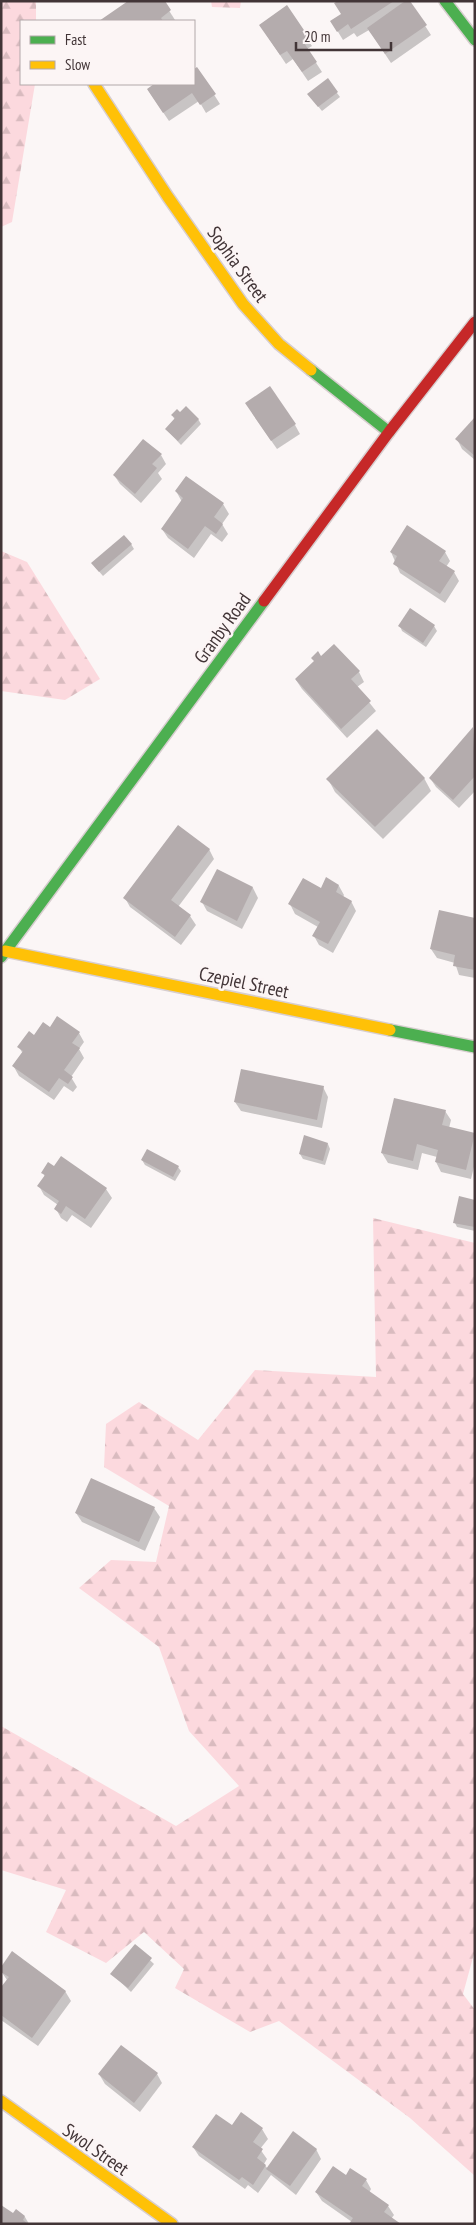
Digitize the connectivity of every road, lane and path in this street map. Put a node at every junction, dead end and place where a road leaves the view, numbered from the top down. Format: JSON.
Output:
{"nodes":[{"id":1,"x":445,"y":1,"type":"edge"},
{"id":2,"x":475,"y":40,"type":"edge"},
{"id":3,"x":95,"y":85,"type":"edge"},
{"id":4,"x":475,"y":322,"type":"edge"},
{"id":5,"x":389,"y":432,"type":"junction"},
{"id":6,"x":3,"y":954,"type":"edge"},
{"id":7,"x":475,"y":1047,"type":"edge"},
{"id":8,"x":1,"y":2102,"type":"edge"},
{"id":9,"x":172,"y":2224,"type":"edge"}],
"edges":[{"from":1,"to":2,"type":"street"},
{"from":3,"to":5,"type":"street","name":"Sophia Street"},
{"from":4,"to":5,"type":"street","name":"Granby Road"},
{"from":5,"to":6,"type":"street","name":"Granby Road"},
{"from":6,"to":7,"type":"street","name":"Czepiel Street"},
{"from":8,"to":9,"type":"street","name":"Swol Street"}]}
